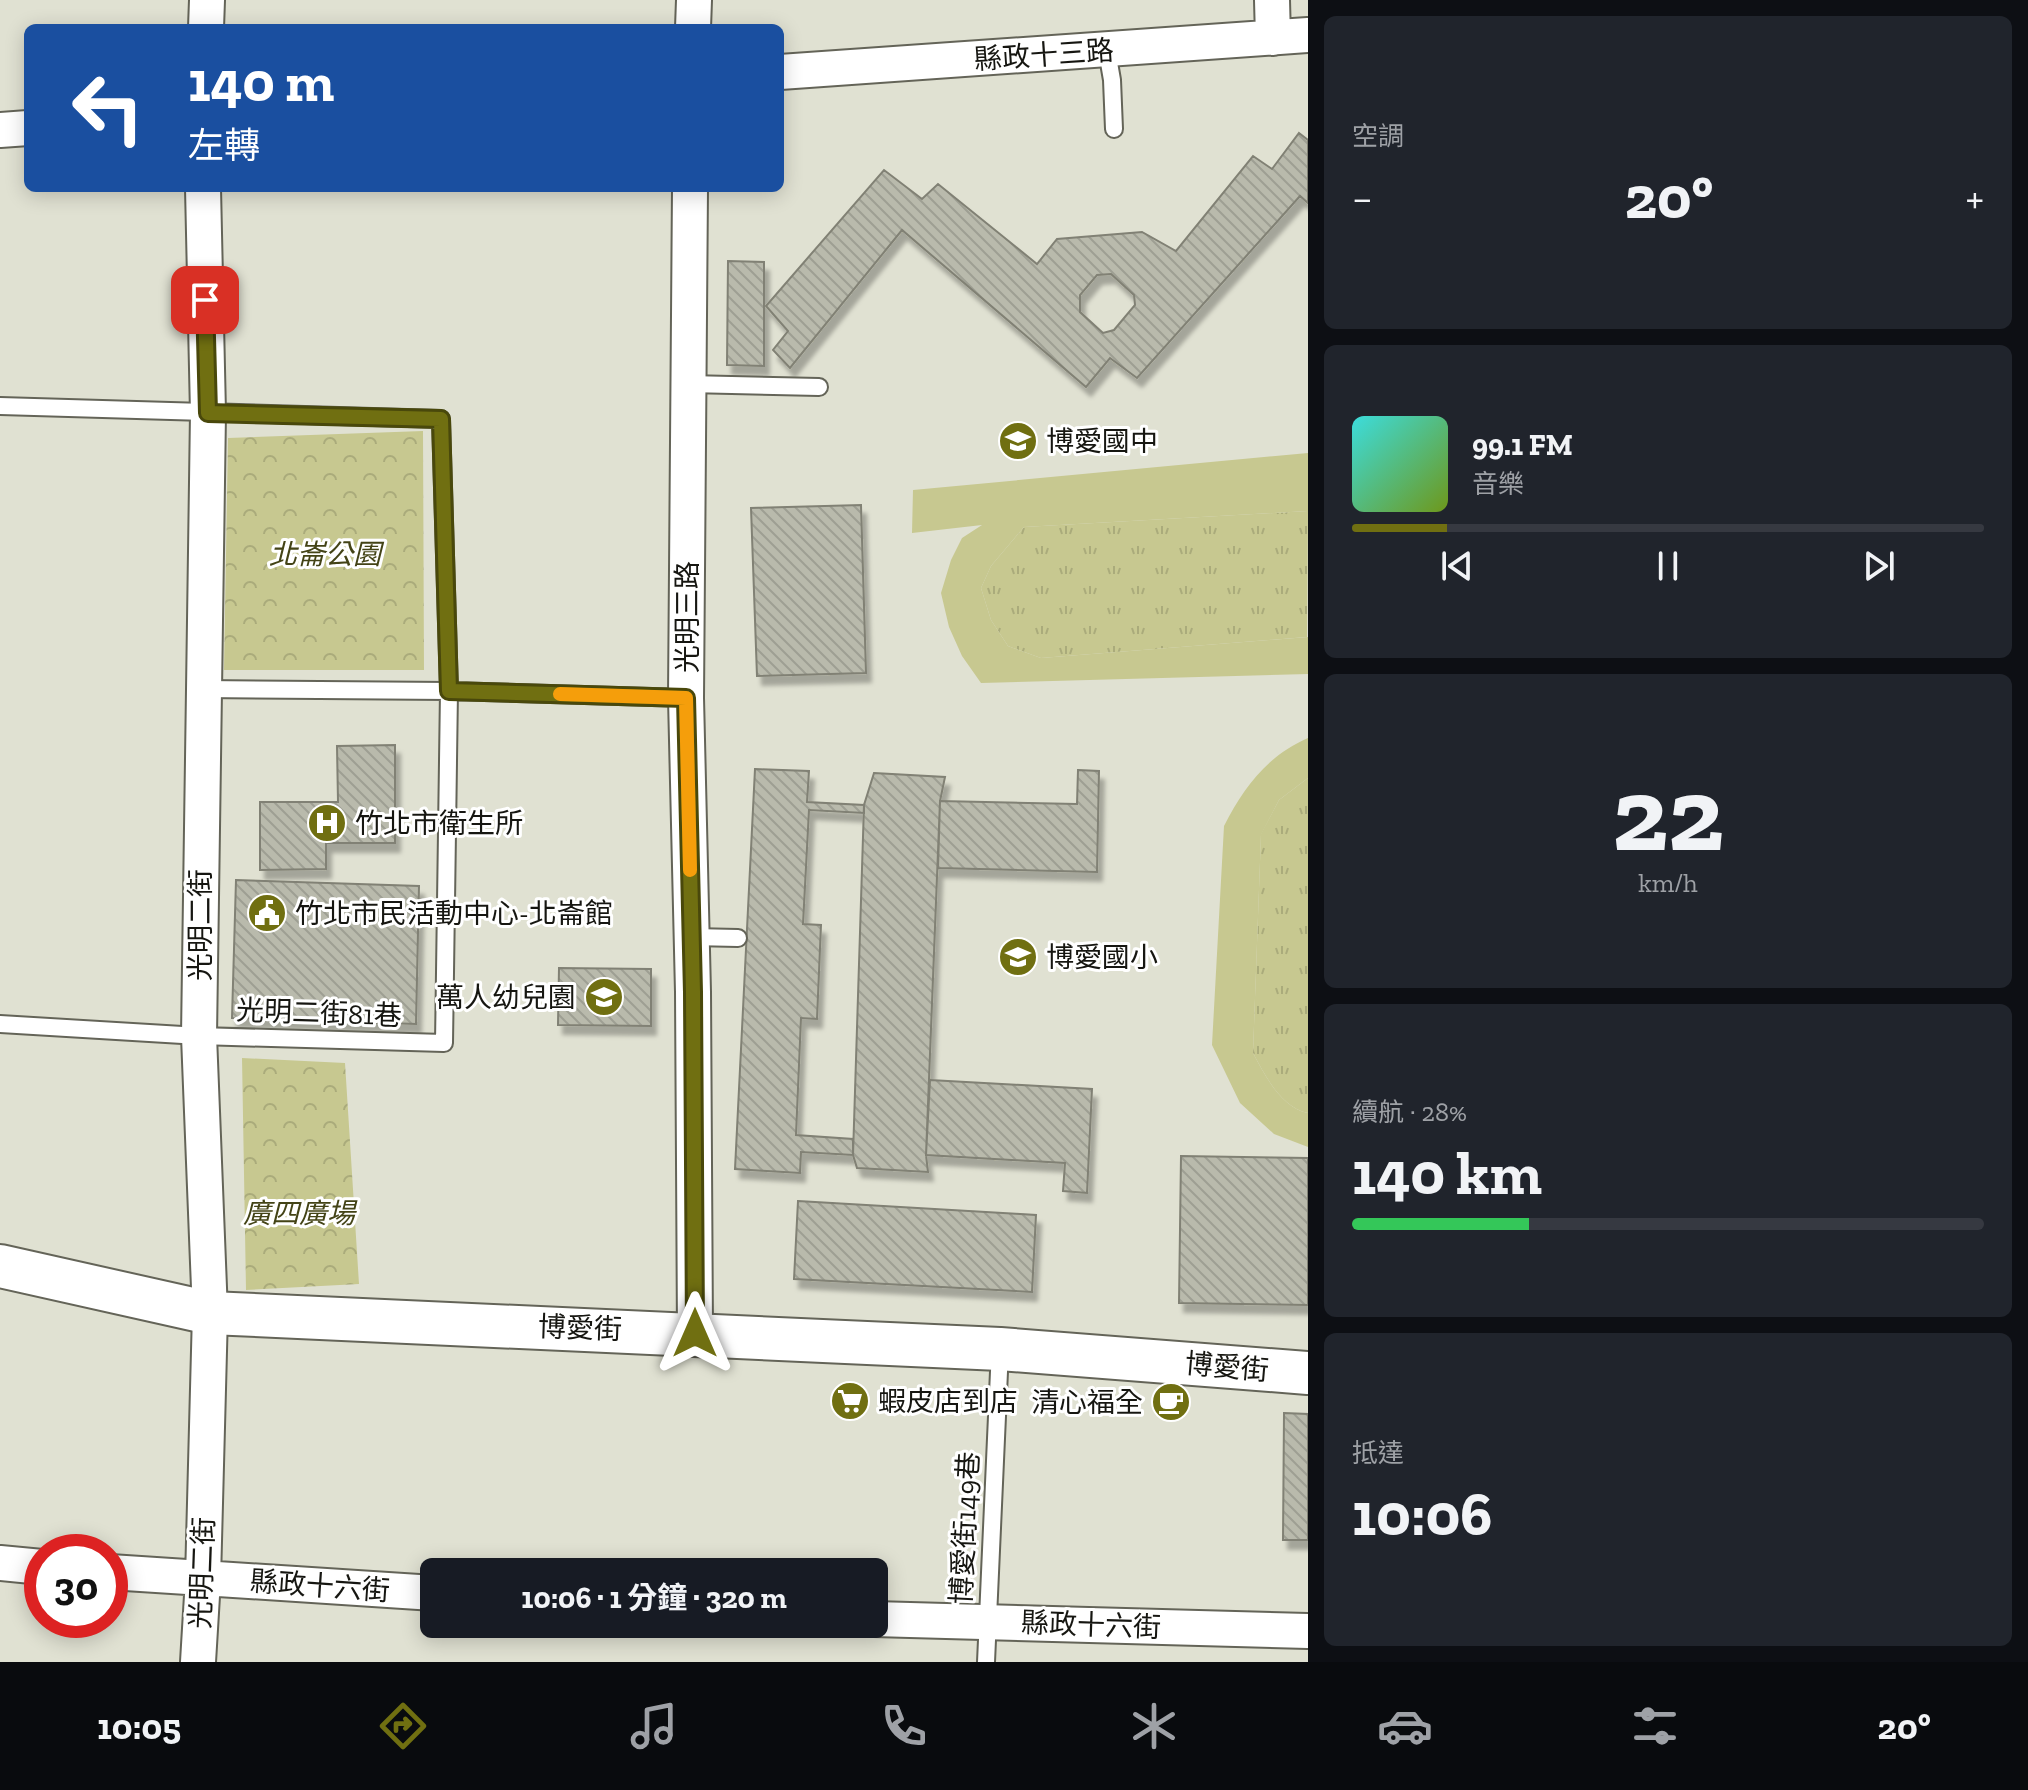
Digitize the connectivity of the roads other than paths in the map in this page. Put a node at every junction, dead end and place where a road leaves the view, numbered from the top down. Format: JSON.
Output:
{"nodes":[{"id":1,"x":207,"y":0,"type":"edge"},
{"id":2,"x":694,"y":0,"type":"edge"},
{"id":3,"x":1272,"y":0,"type":"edge"},
{"id":4,"x":206,"y":24,"type":"edge"},
{"id":5,"x":693,"y":24,"type":"edge"},
{"id":6,"x":1308,"y":35,"type":"edge"},
{"id":7,"x":1273,"y":38,"type":"junction"},
{"id":8,"x":1107,"y":51,"type":"junction"},
{"id":9,"x":784,"y":72,"type":"edge"},
{"id":10,"x":24,"y":128,"type":"edge"},
{"id":11,"x":1114,"y":129,"type":"dead end"},
{"id":12,"x":0,"y":130,"type":"edge"},
{"id":13,"x":203,"y":192,"type":"edge"},
{"id":14,"x":690,"y":192,"type":"edge"},
{"id":15,"x":688,"y":384,"type":"junction"},
{"id":16,"x":819,"y":387,"type":"dead end"},
{"id":17,"x":0,"y":406,"type":"edge"},
{"id":18,"x":208,"y":413,"type":"junction"},
{"id":19,"x":202,"y":689,"type":"junction"},
{"id":20,"x":449,"y":691,"type":"junction"},
{"id":21,"x":686,"y":698,"type":"junction"},
{"id":22,"x":692,"y":937,"type":"junction"},
{"id":23,"x":738,"y":938,"type":"dead end"},
{"id":24,"x":0,"y":1024,"type":"edge"},
{"id":25,"x":199,"y":1036,"type":"junction"},
{"id":26,"x":0,"y":1266,"type":"edge"},
{"id":27,"x":210,"y":1313,"type":"junction"},
{"id":28,"x":695,"y":1333,"type":"junction"},
{"id":29,"x":1000,"y":1349,"type":"junction"},
{"id":30,"x":1308,"y":1373,"type":"edge"},
{"id":31,"x":0,"y":1563,"type":"edge"},
{"id":32,"x":24,"y":1565,"type":"edge"},
{"id":33,"x":128,"y":1573,"type":"edge"},
{"id":34,"x":203,"y":1579,"type":"junction"},
{"id":35,"x":420,"y":1592,"type":"edge"},
{"id":36,"x":888,"y":1619,"type":"edge"},
{"id":37,"x":987,"y":1621,"type":"junction"},
{"id":38,"x":1308,"y":1631,"type":"edge"},
{"id":39,"x":198,"y":1662,"type":"edge"},
{"id":40,"x":986,"y":1662,"type":"edge"}],
"edges":[{"from":1,"to":4,"type":"street"},
{"from":2,"to":5,"type":"street"},
{"from":3,"to":7,"type":"street"},
{"from":6,"to":7,"type":"street","name":"縣政十三路"},
{"from":7,"to":8,"type":"street","name":"縣政十三路"},
{"from":8,"to":9,"type":"street","name":"縣政十三路"},
{"from":8,"to":11,"type":"lane"},
{"from":10,"to":12,"type":"street"},
{"from":13,"to":18,"type":"street","name":"光明二街"},
{"from":14,"to":15,"type":"street","name":"光明三路"},
{"from":15,"to":16,"type":"lane"},
{"from":15,"to":21,"type":"street","name":"光明三路"},
{"from":17,"to":18,"type":"lane"},
{"from":18,"to":19,"type":"street","name":"光明二街"},
{"from":18,"to":20,"type":"lane","name":"光明二街81巷"},
{"from":19,"to":20,"type":"lane"},
{"from":19,"to":25,"type":"street","name":"光明二街"},
{"from":20,"to":21,"type":"lane"},
{"from":20,"to":25,"type":"lane","name":"光明二街81巷"},
{"from":21,"to":22,"type":"street","name":"光明三路"},
{"from":22,"to":23,"type":"lane"},
{"from":22,"to":28,"type":"street","name":"光明三路"},
{"from":24,"to":25,"type":"lane"},
{"from":25,"to":27,"type":"street","name":"光明二街"},
{"from":26,"to":27,"type":"street","name":"博愛街"},
{"from":27,"to":28,"type":"street","name":"博愛街"},
{"from":27,"to":34,"type":"street","name":"光明二街"},
{"from":28,"to":29,"type":"street","name":"博愛街"},
{"from":29,"to":30,"type":"street","name":"博愛街"},
{"from":29,"to":37,"type":"lane","name":"博愛街149巷"},
{"from":31,"to":32,"type":"street"},
{"from":33,"to":34,"type":"street","name":"縣政十六街"},
{"from":34,"to":35,"type":"street","name":"縣政十六街"},
{"from":34,"to":39,"type":"street","name":"光明二街"},
{"from":36,"to":37,"type":"street","name":"縣政十六街"},
{"from":37,"to":38,"type":"street","name":"縣政十六街"},
{"from":37,"to":40,"type":"lane","name":"博愛街149巷"}]}
